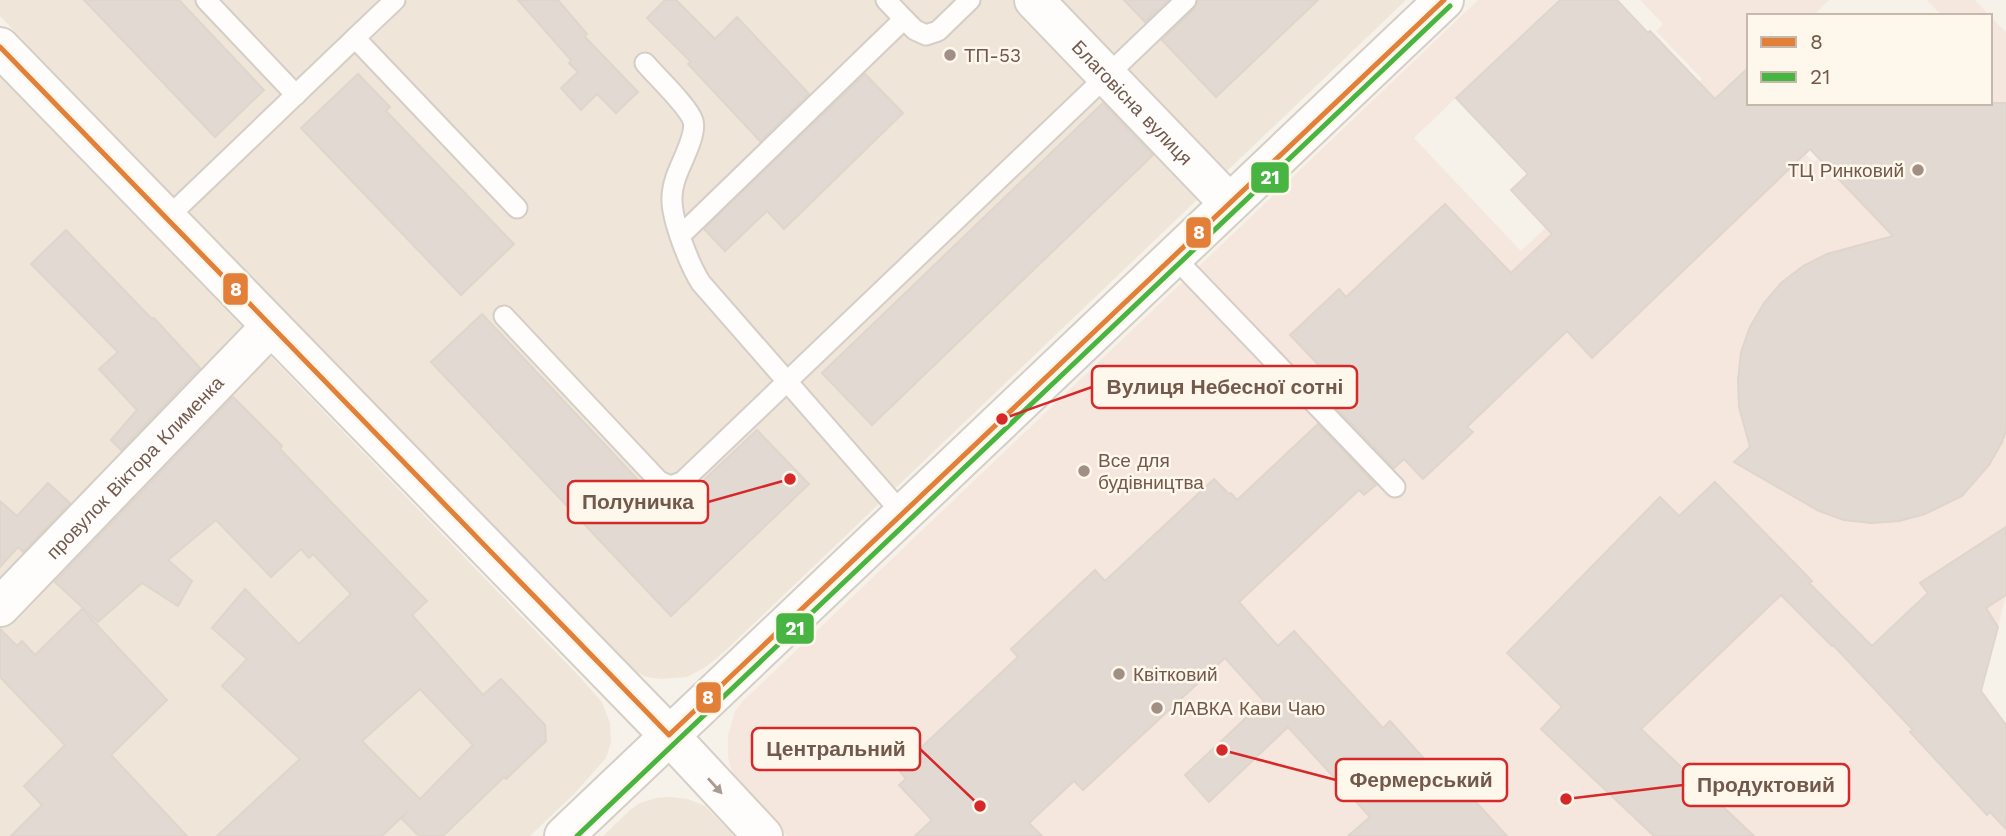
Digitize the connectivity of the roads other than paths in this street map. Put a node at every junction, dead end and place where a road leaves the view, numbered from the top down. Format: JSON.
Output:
{"nodes":[{"id":1,"x":206,"y":0,"type":"edge"},
{"id":2,"x":395,"y":0,"type":"edge"},
{"id":3,"x":886,"y":0,"type":"edge"},
{"id":4,"x":970,"y":0,"type":"edge"},
{"id":5,"x":1034,"y":0,"type":"edge"},
{"id":6,"x":1186,"y":0,"type":"edge"},
{"id":7,"x":1444,"y":0,"type":"edge"},
{"id":8,"x":904,"y":19,"type":"junction"},
{"id":9,"x":355,"y":38,"type":"junction"},
{"id":10,"x":0,"y":47,"type":"edge"},
{"id":11,"x":645,"y":64,"type":"dead end"},
{"id":12,"x":1107,"y":76,"type":"junction"},
{"id":13,"x":296,"y":95,"type":"junction"},
{"id":14,"x":1229,"y":203,"type":"junction"},
{"id":15,"x":517,"y":208,"type":"dead end"},
{"id":16,"x":166,"y":219,"type":"junction"},
{"id":17,"x":681,"y":236,"type":"junction"},
{"id":18,"x":1174,"y":257,"type":"junction"},
{"id":19,"x":503,"y":316,"type":"dead end"},
{"id":20,"x":271,"y":326,"type":"junction"},
{"id":21,"x":787,"y":382,"type":"junction"},
{"id":22,"x":1395,"y":487,"type":"dead end"},
{"id":23,"x":902,"y":513,"type":"junction"},
{"id":24,"x":0,"y":607,"type":"edge"},
{"id":25,"x":669,"y":735,"type":"junction"},
{"id":26,"x":564,"y":836,"type":"edge"},
{"id":27,"x":763,"y":836,"type":"edge"}],
"edges":[{"from":1,"to":13,"type":"lane"},
{"from":2,"to":9,"type":"lane"},
{"from":3,"to":8,"type":"lane"},
{"from":4,"to":8,"type":"lane"},
{"from":5,"to":12,"type":"main road","name":"Благовісна вулиця"},
{"from":6,"to":12,"type":"lane"},
{"from":7,"to":14,"type":"main road"},
{"from":8,"to":17,"type":"lane"},
{"from":9,"to":13,"type":"lane"},
{"from":9,"to":15,"type":"lane"},
{"from":10,"to":16,"type":"main road"},
{"from":11,"to":17,"type":"lane"},
{"from":12,"to":14,"type":"main road","name":"Благовісна вулиця"},
{"from":12,"to":21,"type":"lane"},
{"from":13,"to":16,"type":"lane"},
{"from":14,"to":18,"type":"main road"},
{"from":16,"to":20,"type":"main road"},
{"from":17,"to":21,"type":"lane"},
{"from":18,"to":22,"type":"lane"},
{"from":18,"to":23,"type":"main road"},
{"from":19,"to":21,"type":"lane"},
{"from":20,"to":24,"type":"main road","name":"провулок Віктора Клименка"},
{"from":20,"to":25,"type":"main road"},
{"from":21,"to":23,"type":"lane"},
{"from":23,"to":25,"type":"main road"},
{"from":25,"to":26,"type":"main road"},
{"from":25,"to":27,"type":"main road","one_way":true}]}
